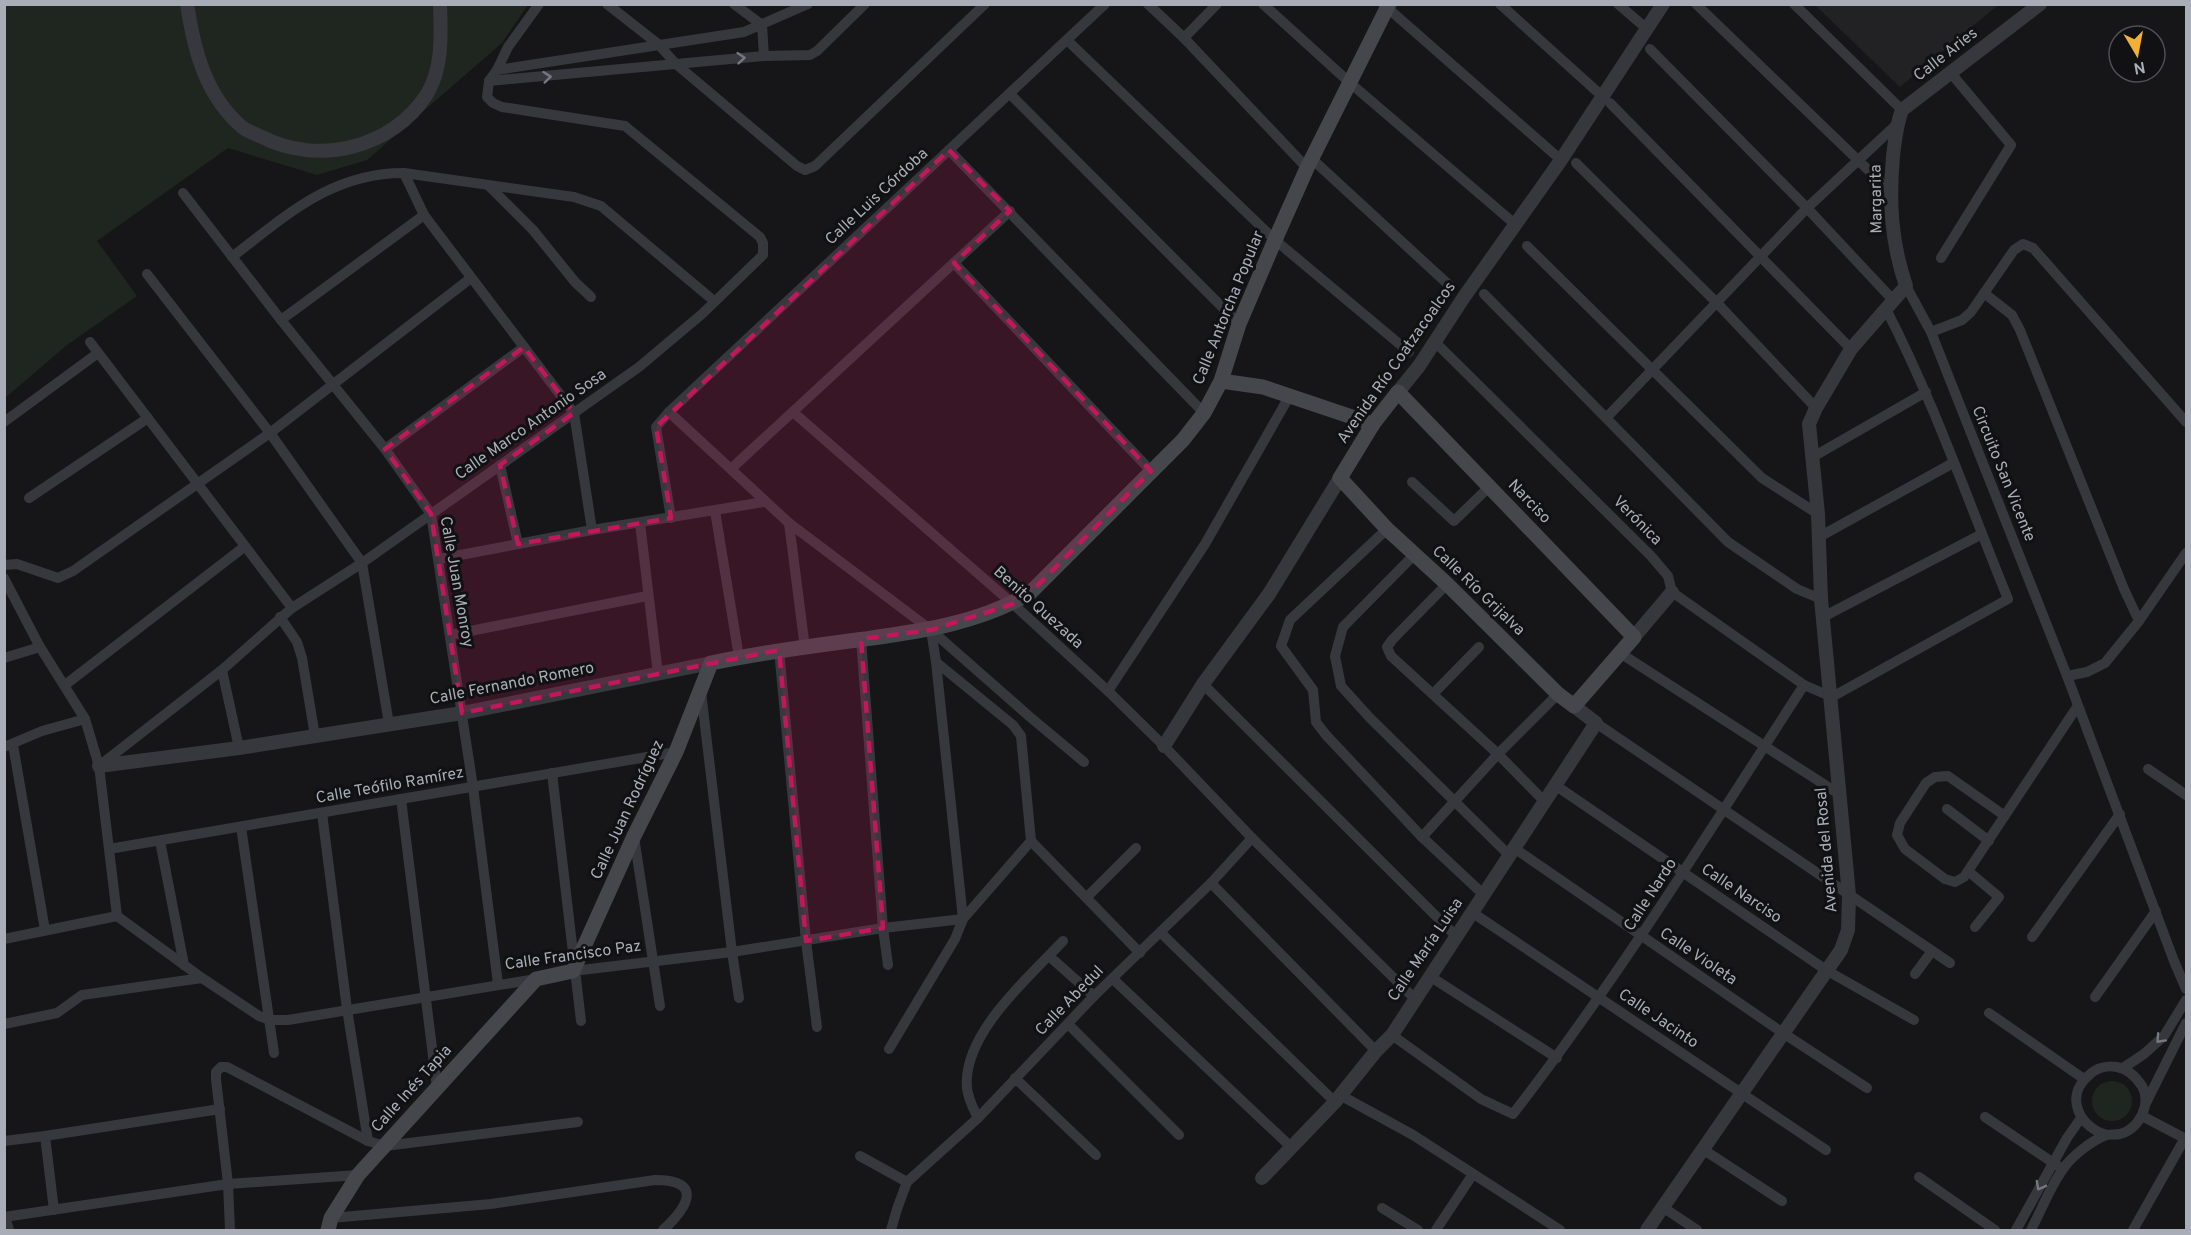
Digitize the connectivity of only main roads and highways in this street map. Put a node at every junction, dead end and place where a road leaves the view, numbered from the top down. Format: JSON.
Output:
{"nodes":[{"id":1,"x":1386,"y":6,"type":"edge"},
{"id":2,"x":1221,"y":381,"type":"junction"},
{"id":3,"x":1398,"y":392,"type":"joint"},
{"id":4,"x":1373,"y":424,"type":"junction"},
{"id":5,"x":1340,"y":478,"type":"joint"},
{"id":6,"x":931,"y":630,"type":"joint"},
{"id":7,"x":711,"y":663,"type":"joint"},
{"id":8,"x":1574,"y":706,"type":"joint"},
{"id":9,"x":573,"y":971,"type":"joint"},
{"id":10,"x":536,"y":979,"type":"joint"},
{"id":11,"x":330,"y":1224,"type":"edge"}],
"edges":[{"from":1,"to":2,"type":"main road","name":"Calle Antorcha Popular"},
{"from":2,"to":4,"type":"main road"},
{"from":2,"to":6,"type":"main road","name":"Calle Antorcha Popular"},
{"from":3,"to":4,"type":"main road","name":"Avenida Río Coatzacoalcos"},
{"from":3,"to":8,"type":"main road","name":"Narciso"},
{"from":4,"to":5,"type":"main road","name":"Avenida Río Coatzacoalcos"},
{"from":5,"to":8,"type":"main road","name":"Calle Río Grijalva"},
{"from":6,"to":7,"type":"main road","name":"Calle Fernando Romero"},
{"from":7,"to":9,"type":"main road","name":"Calle Juan Rodríguez"},
{"from":9,"to":10,"type":"main road","name":"Calle Francisco Paz"},
{"from":10,"to":11,"type":"main road","name":"Calle Inés Tapia"}]}
